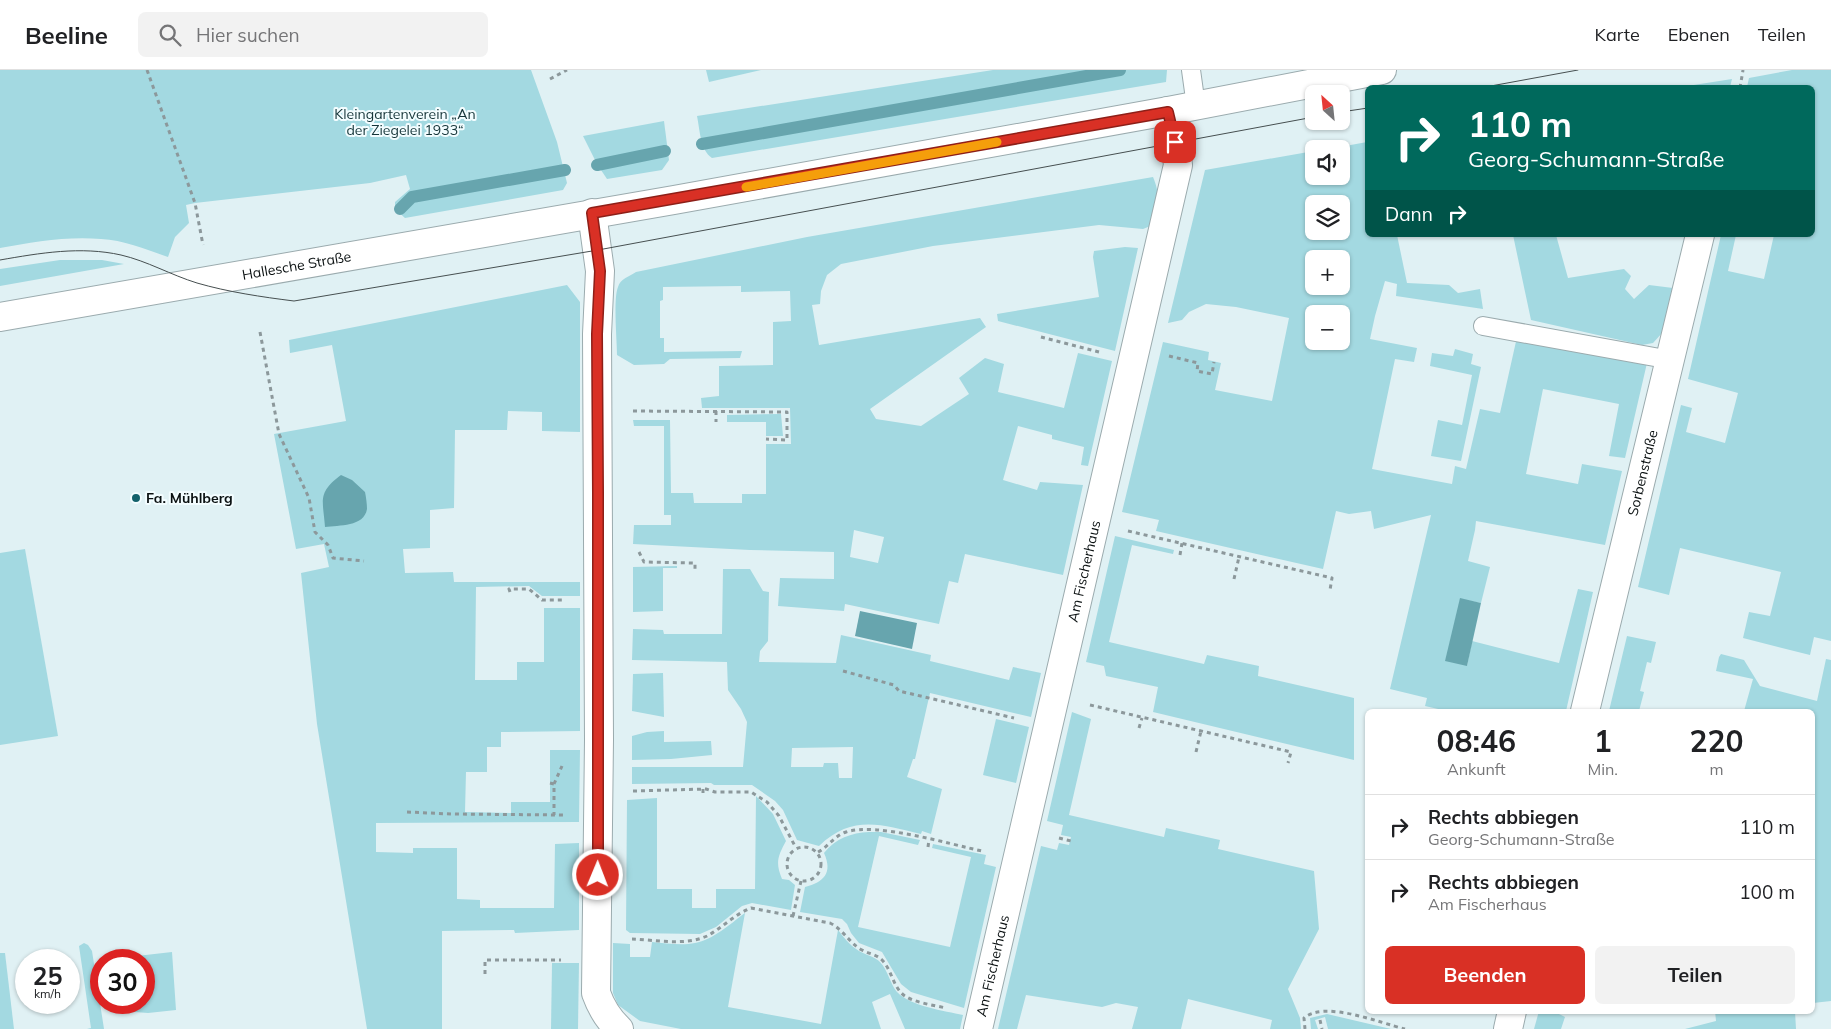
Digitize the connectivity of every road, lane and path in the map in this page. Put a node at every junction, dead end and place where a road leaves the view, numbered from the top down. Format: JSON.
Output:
{"nodes":[{"id":1,"x":147,"y":70,"type":"edge"},
{"id":2,"x":567,"y":70,"type":"edge"},
{"id":3,"x":1191,"y":70,"type":"edge"},
{"id":4,"x":1382,"y":70,"type":"edge"},
{"id":5,"x":1744,"y":70,"type":"edge"},
{"id":6,"x":550,"y":79,"type":"dead end"},
{"id":7,"x":1741,"y":85,"type":"edge"},
{"id":8,"x":1196,"y":106,"type":"junction"},
{"id":9,"x":1168,"y":112,"type":"junction"},
{"id":10,"x":592,"y":213,"type":"junction"},
{"id":11,"x":1700,"y":237,"type":"edge"},
{"id":12,"x":211,"y":280,"type":"junction"},
{"id":13,"x":0,"y":317,"type":"edge"},
{"id":14,"x":1483,"y":326,"type":"dead end"},
{"id":15,"x":260,"y":332,"type":"dead end"},
{"id":16,"x":1041,"y":337,"type":"dead end"},
{"id":17,"x":1133,"y":354,"type":"junction"},
{"id":18,"x":1670,"y":360,"type":"junction"},
{"id":19,"x":1214,"y":362,"type":"dead end"},
{"id":20,"x":598,"y":411,"type":"junction"},
{"id":21,"x":716,"y":411,"type":"junction"},
{"id":22,"x":716,"y":422,"type":"dead end"},
{"id":23,"x":766,"y":439,"type":"dead end"},
{"id":24,"x":1096,"y":523,"type":"junction"},
{"id":25,"x":1182,"y":543,"type":"junction"},
{"id":26,"x":639,"y":552,"type":"dead end"},
{"id":27,"x":1180,"y":555,"type":"dead end"},
{"id":28,"x":1239,"y":557,"type":"junction"},
{"id":29,"x":364,"y":561,"type":"dead end"},
{"id":30,"x":695,"y":568,"type":"dead end"},
{"id":31,"x":1234,"y":579,"type":"dead end"},
{"id":32,"x":1330,"y":590,"type":"dead end"},
{"id":33,"x":510,"y":592,"type":"dead end"},
{"id":34,"x":598,"y":600,"type":"junction"},
{"id":35,"x":843,"y":671,"type":"dead end"},
{"id":36,"x":1098,"y":707,"type":"dead end"},
{"id":37,"x":1585,"y":709,"type":"edge"},
{"id":38,"x":1142,"y":718,"type":"junction"},
{"id":39,"x":1048,"y":725,"type":"junction"},
{"id":40,"x":1139,"y":728,"type":"dead end"},
{"id":41,"x":1201,"y":731,"type":"junction"},
{"id":42,"x":1196,"y":752,"type":"dead end"},
{"id":43,"x":1288,"y":763,"type":"dead end"},
{"id":44,"x":550,"y":783,"type":"dead end"},
{"id":45,"x":703,"y":789,"type":"junction"},
{"id":46,"x":703,"y":796,"type":"dead end"},
{"id":47,"x":598,"y":803,"type":"junction"},
{"id":48,"x":406,"y":812,"type":"dead end"},
{"id":49,"x":554,"y":815,"type":"junction"},
{"id":50,"x":1060,"y":838,"type":"dead end"},
{"id":51,"x":929,"y":840,"type":"junction"},
{"id":52,"x":1071,"y":841,"type":"dead end"},
{"id":53,"x":928,"y":847,"type":"dead end"},
{"id":54,"x":796,"y":848,"type":"junction"},
{"id":55,"x":818,"y":852,"type":"junction"},
{"id":56,"x":1018,"y":861,"type":"junction"},
{"id":57,"x":801,"y":881,"type":"junction"},
{"id":58,"x":793,"y":916,"type":"junction"},
{"id":59,"x":596,"y":949,"type":"junction"},
{"id":60,"x":485,"y":974,"type":"dead end"},
{"id":61,"x":918,"y":1000,"type":"dead end"},
{"id":62,"x":1511,"y":1014,"type":"edge"},
{"id":63,"x":1320,"y":1020,"type":"dead end"},
{"id":64,"x":619,"y":1029,"type":"edge"},
{"id":65,"x":978,"y":1029,"type":"edge"},
{"id":66,"x":1305,"y":1029,"type":"edge"},
{"id":67,"x":1322,"y":1029,"type":"edge"},
{"id":68,"x":1405,"y":1029,"type":"edge"},
{"id":69,"x":1508,"y":1029,"type":"edge"}],
"edges":[{"from":1,"to":12,"type":"path"},
{"from":2,"to":6,"type":"path"},
{"from":3,"to":8,"type":"lane"},
{"from":4,"to":8,"type":"street","name":"Hallesche Straße"},
{"from":5,"to":7,"type":"path"},
{"from":8,"to":9,"type":"street","name":"Hallesche Straße"},
{"from":9,"to":10,"type":"street","name":"Hallesche Straße"},
{"from":9,"to":17,"type":"street","name":"Am Fischerhaus"},
{"from":10,"to":12,"type":"street","name":"Hallesche Straße"},
{"from":10,"to":20,"type":"street"},
{"from":11,"to":18,"type":"street","name":"Sorbenstraße"},
{"from":12,"to":13,"type":"street","name":"Hallesche Straße"},
{"from":14,"to":18,"type":"lane"},
{"from":15,"to":29,"type":"path"},
{"from":16,"to":17,"type":"path"},
{"from":17,"to":19,"type":"path"},
{"from":17,"to":24,"type":"street","name":"Am Fischerhaus"},
{"from":18,"to":37,"type":"street","name":"Sorbenstraße"},
{"from":20,"to":21,"type":"path"},
{"from":20,"to":34,"type":"street"},
{"from":21,"to":22,"type":"path"},
{"from":21,"to":23,"type":"path"},
{"from":24,"to":25,"type":"path"},
{"from":24,"to":39,"type":"street","name":"Am Fischerhaus"},
{"from":25,"to":27,"type":"path"},
{"from":25,"to":28,"type":"path"},
{"from":26,"to":30,"type":"path"},
{"from":28,"to":31,"type":"path"},
{"from":28,"to":32,"type":"path"},
{"from":33,"to":34,"type":"path"},
{"from":34,"to":47,"type":"street"},
{"from":35,"to":39,"type":"path"},
{"from":36,"to":38,"type":"path"},
{"from":38,"to":40,"type":"path"},
{"from":38,"to":41,"type":"path"},
{"from":39,"to":56,"type":"street","name":"Am Fischerhaus"},
{"from":41,"to":42,"type":"path"},
{"from":41,"to":43,"type":"path"},
{"from":44,"to":49,"type":"path"},
{"from":45,"to":46,"type":"path"},
{"from":45,"to":47,"type":"path"},
{"from":45,"to":54,"type":"path"},
{"from":47,"to":49,"type":"path"},
{"from":47,"to":59,"type":"street"},
{"from":48,"to":49,"type":"path"},
{"from":50,"to":52,"type":"path"},
{"from":51,"to":53,"type":"path"},
{"from":51,"to":55,"type":"path"},
{"from":51,"to":56,"type":"path"},
{"from":54,"to":55,"type":"path"},
{"from":54,"to":57,"type":"path"},
{"from":55,"to":57,"type":"path"},
{"from":56,"to":65,"type":"street","name":"Am Fischerhaus"},
{"from":57,"to":58,"type":"path"},
{"from":58,"to":59,"type":"path"},
{"from":58,"to":61,"type":"path"},
{"from":59,"to":60,"type":"path"},
{"from":59,"to":64,"type":"street"},
{"from":62,"to":69,"type":"street"},
{"from":63,"to":67,"type":"path"},
{"from":66,"to":68,"type":"path"}]}
